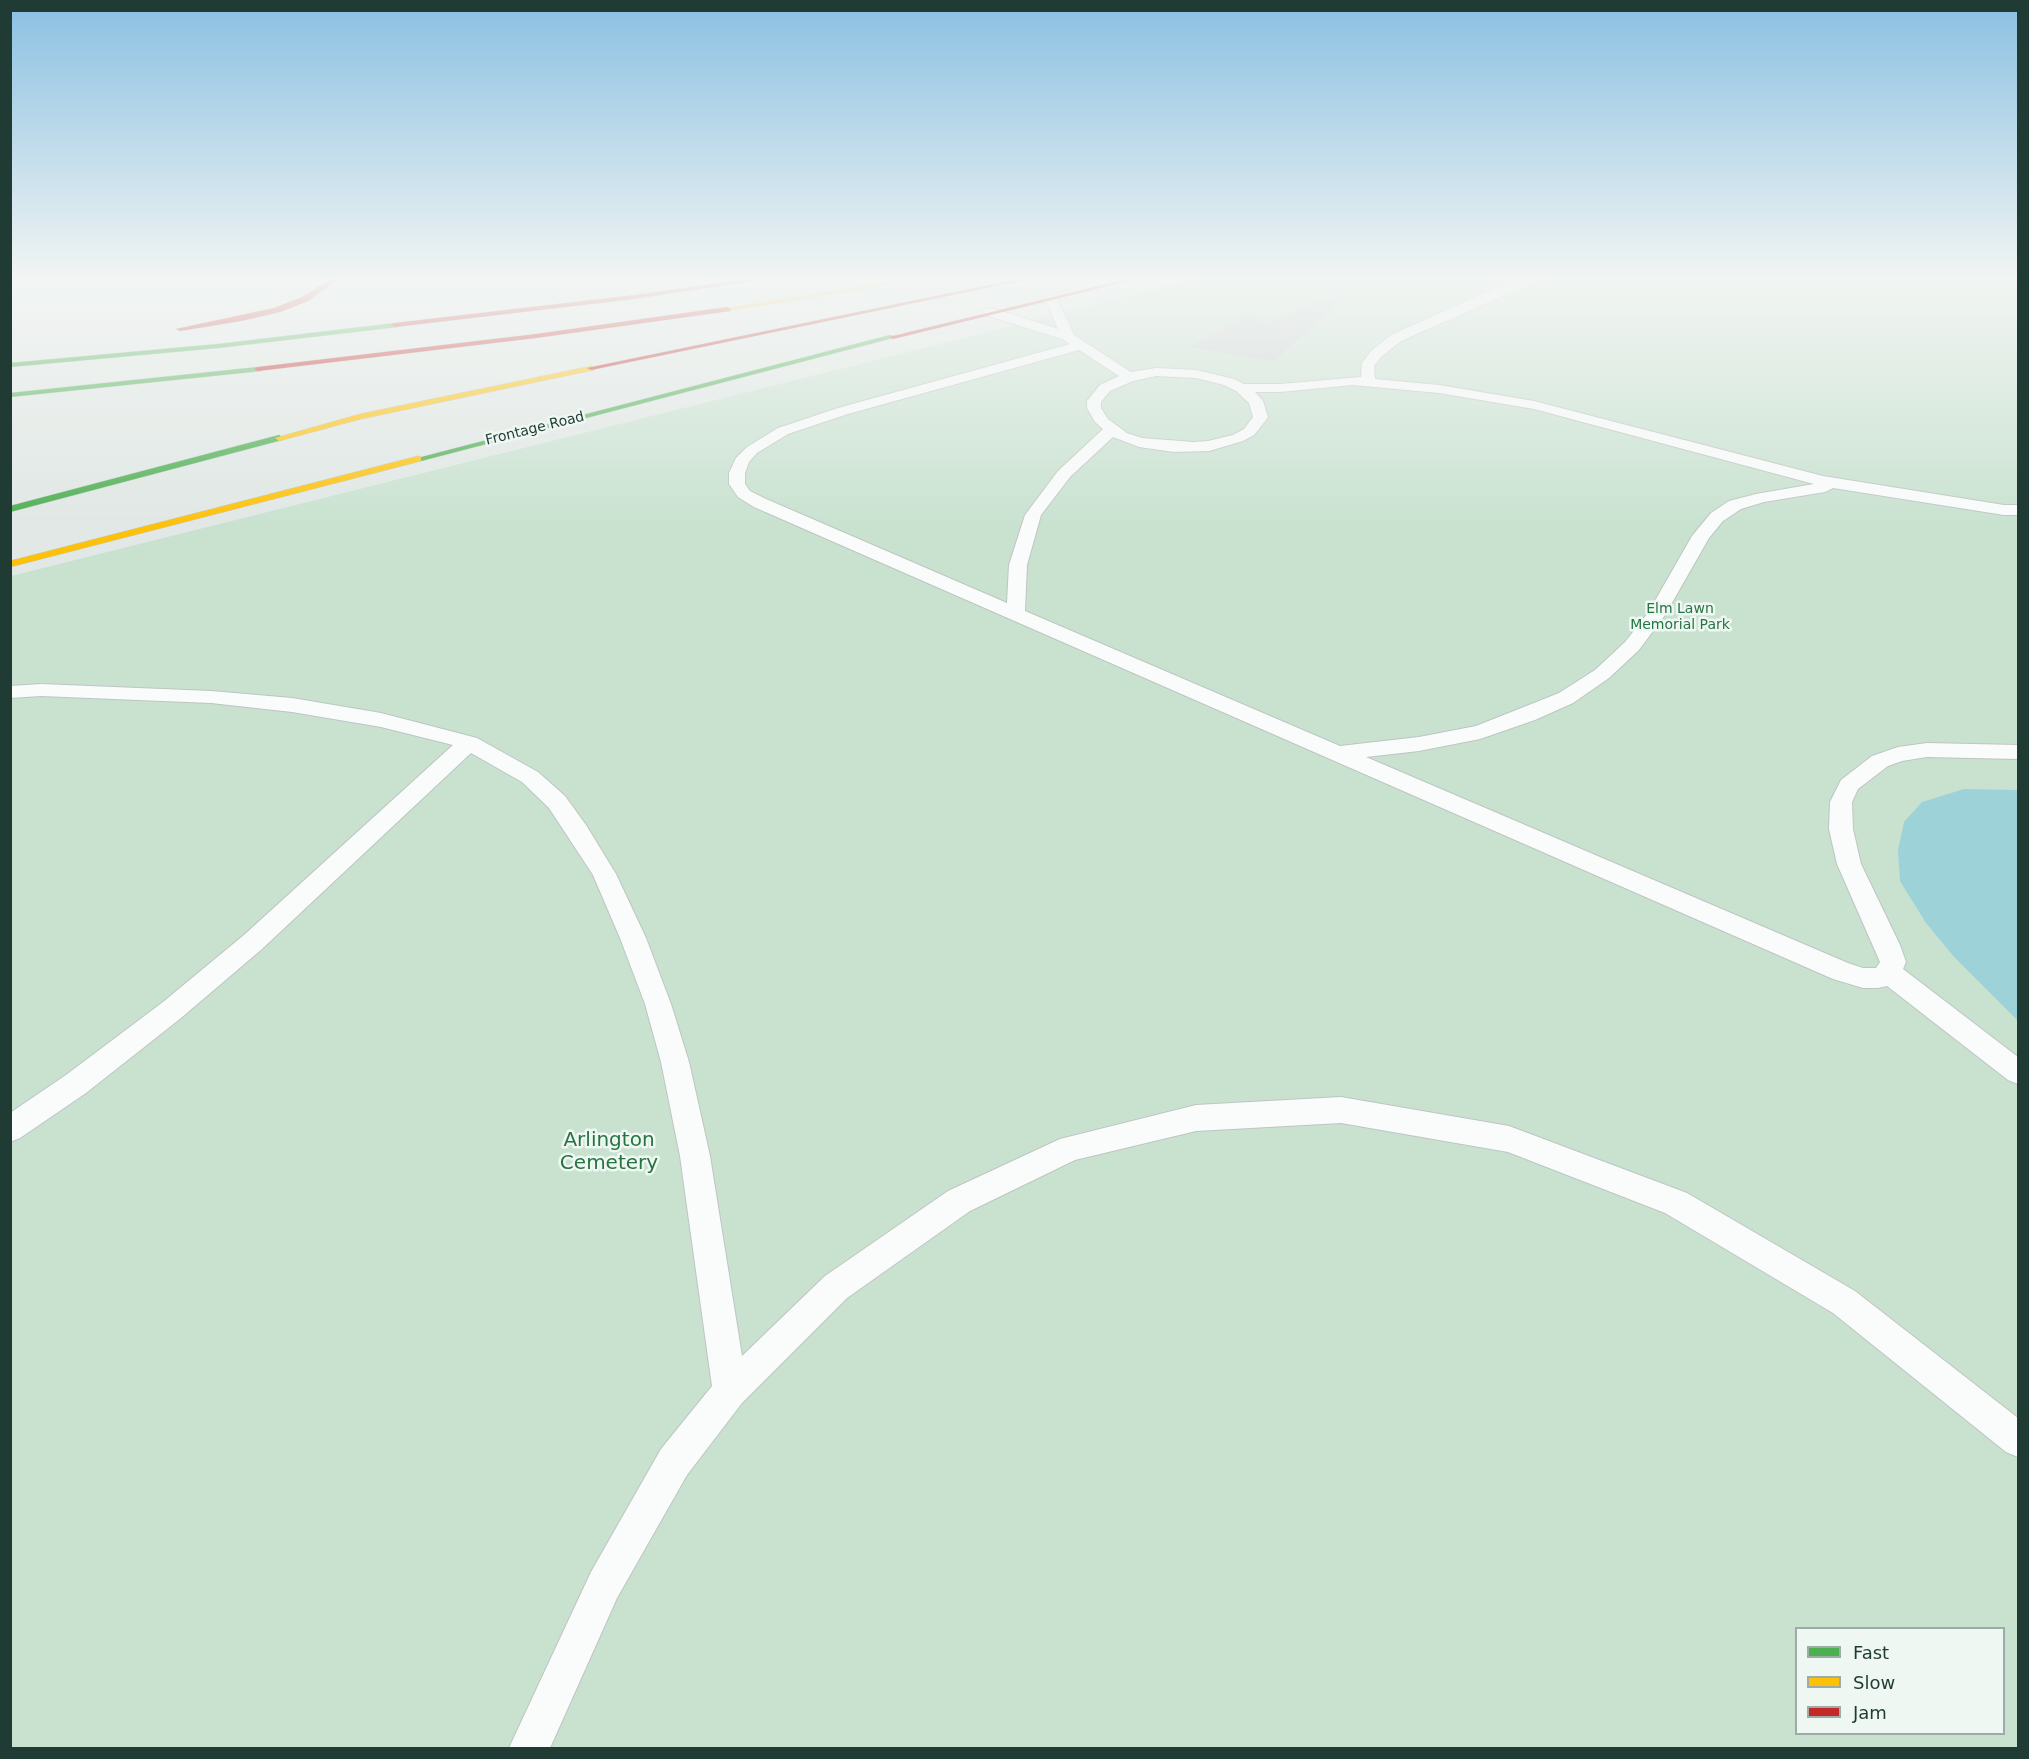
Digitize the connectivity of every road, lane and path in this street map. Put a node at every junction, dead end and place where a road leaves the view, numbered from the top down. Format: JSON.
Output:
{"nodes":[{"id":1,"x":42,"y":362,"type":"edge"},
{"id":2,"x":316,"y":362,"type":"edge"},
{"id":3,"x":618,"y":362,"type":"edge"},
{"id":4,"x":795,"y":362,"type":"edge"},
{"id":5,"x":1005,"y":362,"type":"edge"},
{"id":6,"x":1107,"y":362,"type":"edge"},
{"id":7,"x":1370,"y":362,"type":"edge"},
{"id":8,"x":10,"y":365,"type":"edge"},
{"id":9,"x":1129,"y":377,"type":"junction"},
{"id":10,"x":1368,"y":382,"type":"junction"},
{"id":11,"x":1241,"y":388,"type":"junction"},
{"id":12,"x":10,"y":395,"type":"edge"},
{"id":13,"x":1111,"y":430,"type":"junction"},
{"id":14,"x":1857,"y":488,"type":"junction"},
{"id":15,"x":10,"y":508,"type":"edge"},
{"id":16,"x":2014,"y":511,"type":"edge"},
{"id":17,"x":10,"y":564,"type":"edge"},
{"id":18,"x":1016,"y":614,"type":"junction"},
{"id":19,"x":10,"y":692,"type":"edge"},
{"id":20,"x":469,"y":743,"type":"junction"},
{"id":21,"x":2019,"y":752,"type":"edge"},
{"id":22,"x":1337,"y":753,"type":"junction"},
{"id":23,"x":1889,"y":973,"type":"junction"},
{"id":24,"x":2019,"y":1072,"type":"edge"},
{"id":25,"x":10,"y":1129,"type":"edge"},
{"id":26,"x":730,"y":1390,"type":"junction"},
{"id":27,"x":2019,"y":1440,"type":"edge"},
{"id":28,"x":530,"y":1749,"type":"edge"}],
"edges":[{"from":1,"to":8,"type":"main road"},
{"from":2,"to":12,"type":"main road"},
{"from":3,"to":15,"type":"main road"},
{"from":4,"to":17,"type":"main road","name":"Frontage Road"},
{"from":5,"to":18,"type":"lane"},
{"from":6,"to":9,"type":"lane"},
{"from":7,"to":10,"type":"lane"},
{"from":9,"to":11,"type":"lane"},
{"from":9,"to":13,"type":"lane"},
{"from":10,"to":11,"type":"lane"},
{"from":10,"to":14,"type":"lane"},
{"from":11,"to":13,"type":"lane"},
{"from":13,"to":18,"type":"lane"},
{"from":14,"to":16,"type":"lane"},
{"from":14,"to":22,"type":"lane"},
{"from":18,"to":22,"type":"lane"},
{"from":19,"to":20,"type":"lane"},
{"from":20,"to":25,"type":"lane"},
{"from":20,"to":26,"type":"lane"},
{"from":21,"to":23,"type":"lane"},
{"from":22,"to":23,"type":"lane"},
{"from":23,"to":24,"type":"lane"},
{"from":26,"to":27,"type":"lane"},
{"from":26,"to":28,"type":"lane"}]}
